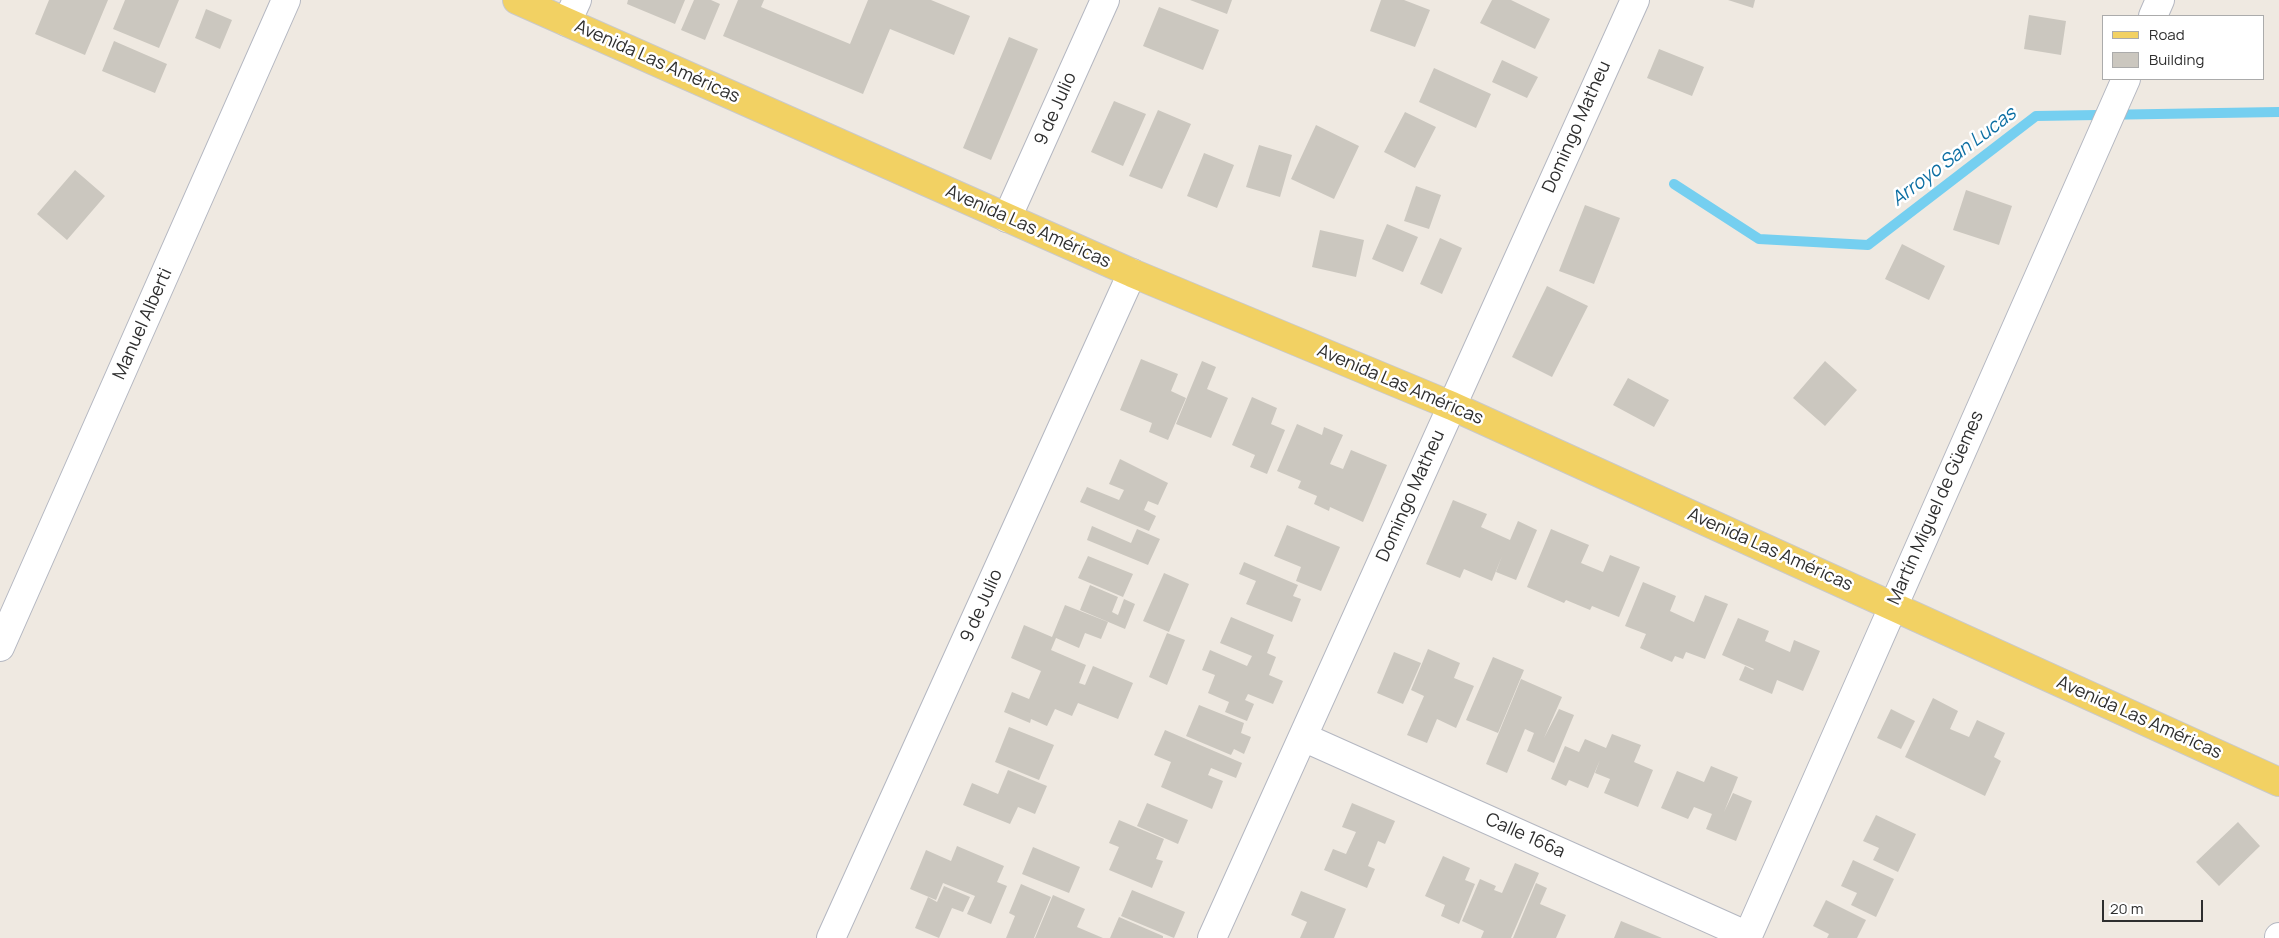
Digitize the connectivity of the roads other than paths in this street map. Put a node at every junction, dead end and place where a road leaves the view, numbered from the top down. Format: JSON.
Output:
{"nodes":[{"id":1,"x":286,"y":0,"type":"edge"},
{"id":2,"x":517,"y":0,"type":"edge"},
{"id":3,"x":1105,"y":0,"type":"edge"},
{"id":4,"x":1634,"y":0,"type":"edge"},
{"id":5,"x":2160,"y":0,"type":"edge"},
{"id":6,"x":572,"y":11,"type":"edge"},
{"id":7,"x":2153,"y":15,"type":"edge"},
{"id":8,"x":2121,"y":89,"type":"edge"},
{"id":9,"x":1007,"y":218,"type":"junction"},
{"id":10,"x":1132,"y":274,"type":"junction"},
{"id":11,"x":1452,"y":406,"type":"junction"},
{"id":12,"x":1893,"y":606,"type":"junction"},
{"id":13,"x":0,"y":647,"type":"edge"},
{"id":14,"x":1303,"y":737,"type":"junction"},
{"id":15,"x":2279,"y":782,"type":"edge"},
{"id":16,"x":1747,"y":937,"type":"edge"},
{"id":17,"x":833,"y":938,"type":"edge"},
{"id":18,"x":1212,"y":938,"type":"edge"}],
"edges":[{"from":1,"to":13,"type":"street","name":"Manuel Alberti"},
{"from":2,"to":6,"type":"main road","name":"Avenida Las Américas"},
{"from":3,"to":9,"type":"street","name":"9 de Julio"},
{"from":4,"to":11,"type":"street","name":"Domingo Matheu"},
{"from":5,"to":7,"type":"street"},
{"from":6,"to":9,"type":"main road","name":"Avenida Las Américas"},
{"from":8,"to":12,"type":"street","name":"Martín Miguel de Güemes"},
{"from":9,"to":10,"type":"main road","name":"Avenida Las Américas"},
{"from":10,"to":11,"type":"main road","name":"Avenida Las Américas"},
{"from":10,"to":17,"type":"street","name":"9 de Julio"},
{"from":11,"to":12,"type":"main road","name":"Avenida Las Américas"},
{"from":11,"to":14,"type":"street","name":"Domingo Matheu"},
{"from":12,"to":15,"type":"main road","name":"Avenida Las Américas"},
{"from":12,"to":16,"type":"street","name":"Martín Miguel de Güemes"},
{"from":14,"to":16,"type":"street","name":"Calle 166a"},
{"from":14,"to":18,"type":"street","name":"Domingo Matheu"}]}
